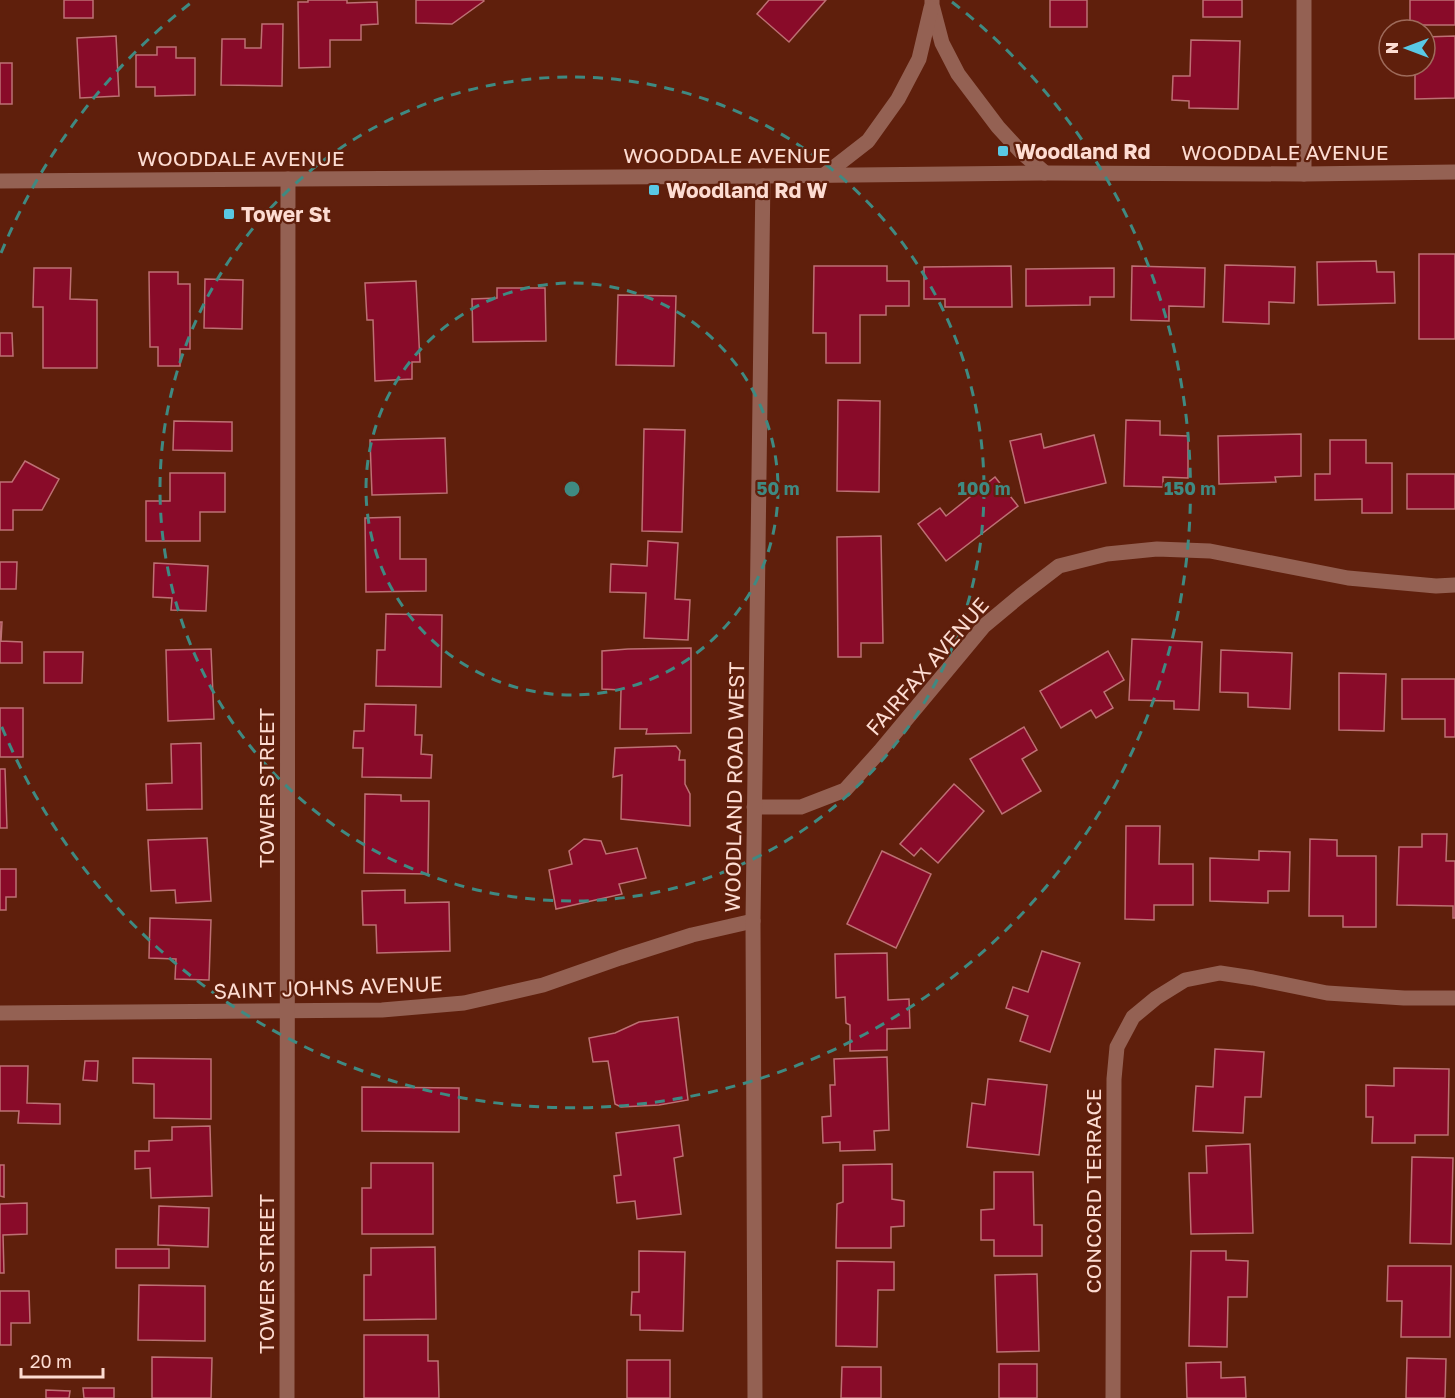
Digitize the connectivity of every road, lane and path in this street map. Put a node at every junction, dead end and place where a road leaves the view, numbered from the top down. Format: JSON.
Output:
{"nodes":[{"id":1,"x":1304,"y":0,"type":"edge"},
{"id":2,"x":932,"y":3,"type":"edge"},
{"id":3,"x":1455,"y":172,"type":"edge"},
{"id":4,"x":1045,"y":173,"type":"junction"},
{"id":5,"x":1304,"y":174,"type":"junction"},
{"id":6,"x":763,"y":176,"type":"junction"},
{"id":7,"x":823,"y":176,"type":"junction"},
{"id":8,"x":288,"y":179,"type":"junction"},
{"id":9,"x":0,"y":181,"type":"edge"},
{"id":10,"x":1455,"y":585,"type":"edge"},
{"id":11,"x":754,"y":807,"type":"junction"},
{"id":12,"x":753,"y":921,"type":"junction"},
{"id":13,"x":1455,"y":998,"type":"edge"},
{"id":14,"x":287,"y":1011,"type":"junction"},
{"id":15,"x":0,"y":1013,"type":"edge"},
{"id":16,"x":286,"y":1398,"type":"edge"},
{"id":17,"x":755,"y":1398,"type":"edge"},
{"id":18,"x":1113,"y":1398,"type":"edge"}],
"edges":[{"from":1,"to":5,"type":"street"},
{"from":2,"to":4,"type":"street"},
{"from":2,"to":7,"type":"street"},
{"from":3,"to":5,"type":"street","name":"WOODDALE AVENUE"},
{"from":4,"to":5,"type":"street","name":"WOODDALE AVENUE"},
{"from":4,"to":7,"type":"street","name":"WOODDALE AVENUE"},
{"from":6,"to":7,"type":"street","name":"WOODDALE AVENUE"},
{"from":6,"to":8,"type":"street","name":"WOODDALE AVENUE"},
{"from":6,"to":11,"type":"street","name":"WOODLAND ROAD WEST"},
{"from":8,"to":9,"type":"street","name":"WOODDALE AVENUE"},
{"from":8,"to":14,"type":"street","name":"TOWER STREET"},
{"from":10,"to":11,"type":"street","name":"FAIRFAX AVENUE"},
{"from":11,"to":12,"type":"street","name":"WOODLAND ROAD WEST"},
{"from":12,"to":14,"type":"street","name":"SAINT JOHNS AVENUE"},
{"from":12,"to":17,"type":"street","name":"WOODLAND ROAD WEST"},
{"from":13,"to":18,"type":"street","name":"CONCORD TERRACE"},
{"from":14,"to":15,"type":"street","name":"SAINT JOHNS AVENUE"},
{"from":14,"to":16,"type":"street","name":"TOWER STREET"}]}
